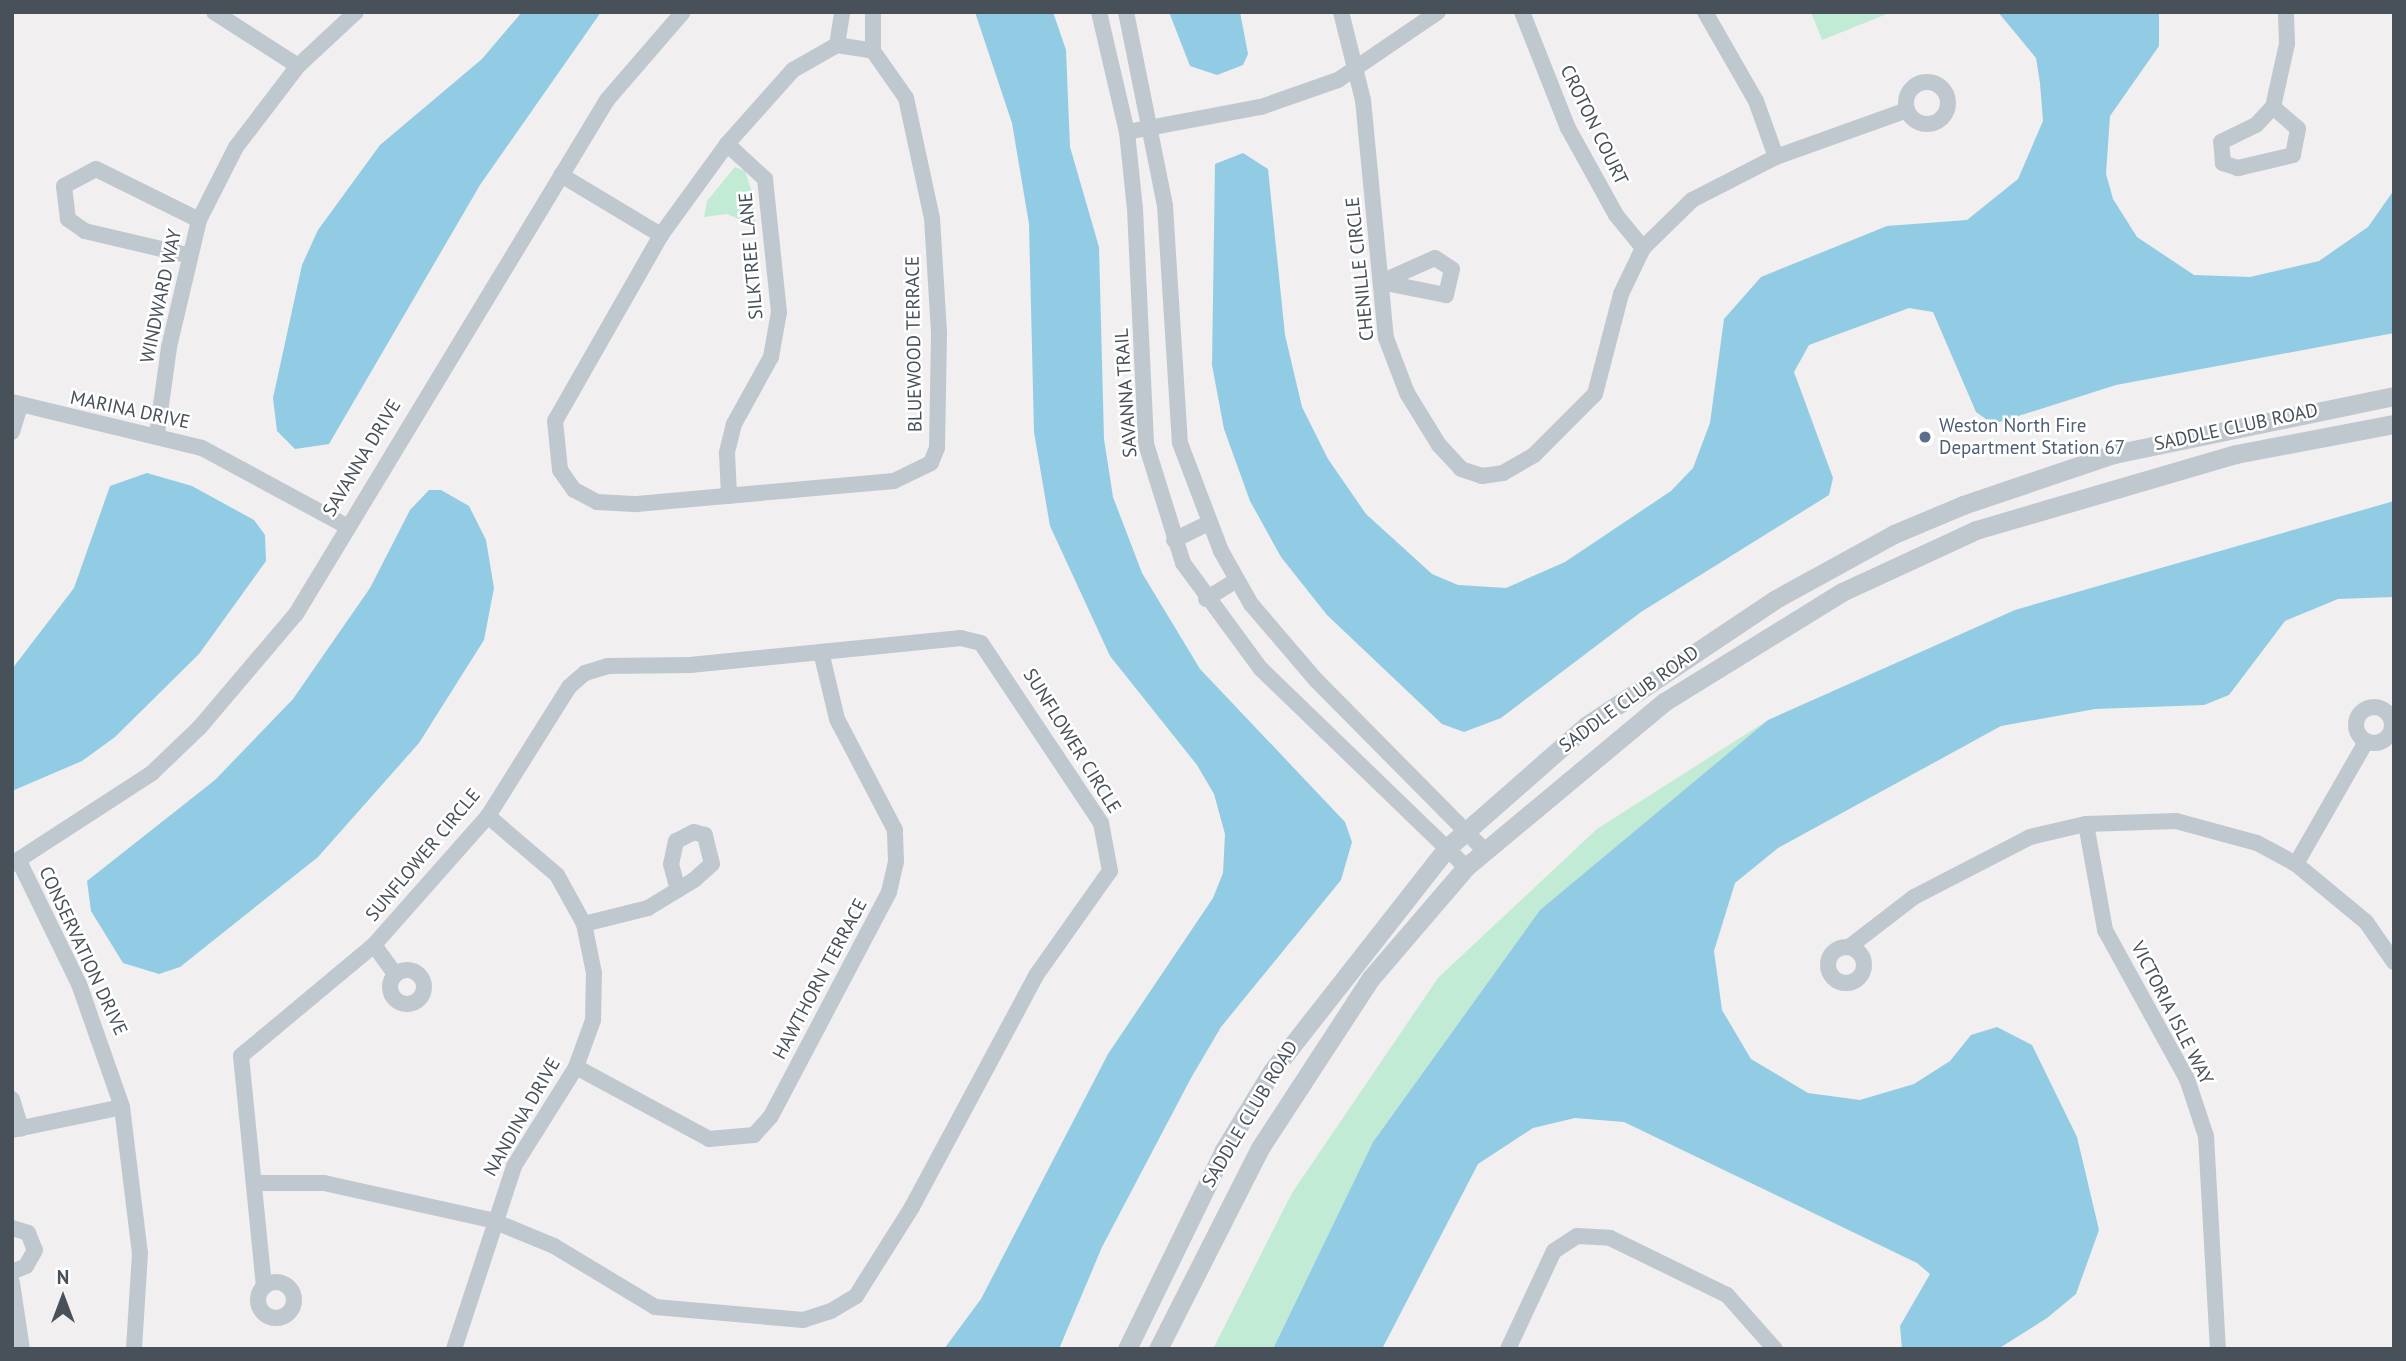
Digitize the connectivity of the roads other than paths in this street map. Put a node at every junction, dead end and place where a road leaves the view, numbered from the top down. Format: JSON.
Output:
{"nodes":[{"id":1,"x":214,"y":12,"type":"edge"},
{"id":2,"x":356,"y":12,"type":"edge"},
{"id":3,"x":683,"y":12,"type":"edge"},
{"id":4,"x":842,"y":12,"type":"edge"},
{"id":5,"x":873,"y":12,"type":"edge"},
{"id":6,"x":1098,"y":12,"type":"edge"},
{"id":7,"x":1126,"y":12,"type":"edge"},
{"id":8,"x":1341,"y":12,"type":"edge"},
{"id":9,"x":1438,"y":12,"type":"edge"},
{"id":10,"x":1522,"y":12,"type":"edge"},
{"id":11,"x":1705,"y":12,"type":"edge"},
{"id":12,"x":2286,"y":12,"type":"edge"},
{"id":13,"x":837,"y":45,"type":"junction"},
{"id":14,"x":873,"y":51,"type":"junction"},
{"id":15,"x":298,"y":66,"type":"junction"},
{"id":16,"x":1358,"y":71,"type":"junction"},
{"id":17,"x":2273,"y":107,"type":"junction"},
{"id":18,"x":1907,"y":110,"type":"dead end"},
{"id":19,"x":1154,"y":128,"type":"junction"},
{"id":20,"x":1127,"y":132,"type":"junction"},
{"id":21,"x":727,"y":144,"type":"junction"},
{"id":22,"x":1776,"y":157,"type":"junction"},
{"id":23,"x":561,"y":175,"type":"junction"},
{"id":24,"x":199,"y":220,"type":"junction"},
{"id":25,"x":661,"y":235,"type":"junction"},
{"id":26,"x":1643,"y":248,"type":"junction"},
{"id":27,"x":187,"y":255,"type":"junction"},
{"id":28,"x":2394,"y":396,"type":"edge"},
{"id":29,"x":16,"y":404,"type":"edge"},
{"id":30,"x":2394,"y":424,"type":"edge"},
{"id":31,"x":12,"y":432,"type":"edge"},
{"id":32,"x":157,"y":434,"type":"junction"},
{"id":33,"x":729,"y":496,"type":"junction"},
{"id":34,"x":1209,"y":523,"type":"junction"},
{"id":35,"x":346,"y":526,"type":"junction"},
{"id":36,"x":1174,"y":540,"type":"junction"},
{"id":37,"x":1237,"y":580,"type":"junction"},
{"id":38,"x":1206,"y":599,"type":"junction"},
{"id":39,"x":821,"y":652,"type":"junction"},
{"id":40,"x":2366,"y":742,"type":"dead end"},
{"id":41,"x":488,"y":816,"type":"junction"},
{"id":42,"x":2086,"y":824,"type":"junction"},
{"id":43,"x":1466,"y":831,"type":"junction"},
{"id":44,"x":1447,"y":848,"type":"junction"},
{"id":45,"x":1485,"y":851,"type":"junction"},
{"id":46,"x":15,"y":862,"type":"edge"},
{"id":47,"x":2296,"y":864,"type":"junction"},
{"id":48,"x":1466,"y":867,"type":"junction"},
{"id":49,"x":678,"y":890,"type":"dead end"},
{"id":50,"x":584,"y":924,"type":"junction"},
{"id":51,"x":374,"y":946,"type":"junction"},
{"id":52,"x":1849,"y":947,"type":"dead end"},
{"id":53,"x":2394,"y":962,"type":"edge"},
{"id":54,"x":395,"y":975,"type":"dead end"},
{"id":55,"x":576,"y":1067,"type":"junction"},
{"id":56,"x":12,"y":1098,"type":"edge"},
{"id":57,"x":122,"y":1107,"type":"junction"},
{"id":58,"x":17,"y":1129,"type":"edge"},
{"id":59,"x":256,"y":1183,"type":"junction"},
{"id":60,"x":491,"y":1220,"type":"junction"},
{"id":61,"x":12,"y":1228,"type":"edge"},
{"id":62,"x":12,"y":1272,"type":"edge"},
{"id":63,"x":12,"y":1283,"type":"edge"},
{"id":64,"x":264,"y":1287,"type":"dead end"},
{"id":65,"x":22,"y":1349,"type":"edge"},
{"id":66,"x":134,"y":1349,"type":"edge"},
{"id":67,"x":454,"y":1349,"type":"edge"},
{"id":68,"x":1127,"y":1349,"type":"edge"},
{"id":69,"x":1158,"y":1349,"type":"edge"},
{"id":70,"x":1507,"y":1349,"type":"edge"},
{"id":71,"x":1775,"y":1349,"type":"edge"},
{"id":72,"x":2218,"y":1349,"type":"edge"}],
"edges":[{"from":1,"to":15,"type":"street"},
{"from":2,"to":15,"type":"street","name":"WINDWARD WAY"},
{"from":3,"to":23,"type":"street","name":"SAVANNA DRIVE"},
{"from":4,"to":13,"type":"street"},
{"from":5,"to":14,"type":"street"},
{"from":6,"to":20,"type":"street","name":"SAVANNA TRAIL"},
{"from":7,"to":19,"type":"street"},
{"from":8,"to":16,"type":"street","name":"CHENILLE CIRCLE"},
{"from":9,"to":16,"type":"street"},
{"from":10,"to":26,"type":"street","name":"CROTON COURT"},
{"from":11,"to":22,"type":"street"},
{"from":12,"to":17,"type":"street"},
{"from":13,"to":14,"type":"street"},
{"from":13,"to":21,"type":"street","name":"BLUEWOOD TERRACE"},
{"from":14,"to":33,"type":"street","name":"BLUEWOOD TERRACE"},
{"from":15,"to":24,"type":"street","name":"WINDWARD WAY"},
{"from":16,"to":19,"type":"street"},
{"from":16,"to":26,"type":"street","name":"CHENILLE CIRCLE"},
{"from":17,"to":17,"type":"street"},
{"from":18,"to":22,"type":"street","name":"CHENILLE CIRCLE"},
{"from":19,"to":20,"type":"street"},
{"from":19,"to":34,"type":"street"},
{"from":20,"to":36,"type":"street","name":"SAVANNA TRAIL"},
{"from":21,"to":25,"type":"street","name":"BLUEWOOD TERRACE"},
{"from":21,"to":33,"type":"street","name":"SILKTREE LANE"},
{"from":22,"to":26,"type":"street","name":"CHENILLE CIRCLE"},
{"from":23,"to":25,"type":"street"},
{"from":23,"to":35,"type":"street","name":"SAVANNA DRIVE"},
{"from":24,"to":27,"type":"street","name":"WINDWARD WAY"},
{"from":24,"to":27,"type":"street"},
{"from":25,"to":33,"type":"street","name":"BLUEWOOD TERRACE"},
{"from":27,"to":32,"type":"street","name":"WINDWARD WAY"},
{"from":28,"to":43,"type":"street","name":"SADDLE CLUB ROAD"},
{"from":29,"to":31,"type":"street"},
{"from":29,"to":32,"type":"street","name":"MARINA DRIVE"},
{"from":30,"to":45,"type":"street","name":"SADDLE CLUB ROAD"},
{"from":32,"to":35,"type":"street","name":"MARINA DRIVE"},
{"from":34,"to":36,"type":"street"},
{"from":34,"to":37,"type":"street"},
{"from":35,"to":46,"type":"street","name":"SAVANNA DRIVE"},
{"from":36,"to":38,"type":"street","name":"SAVANNA TRAIL"},
{"from":37,"to":38,"type":"street"},
{"from":37,"to":43,"type":"street"},
{"from":38,"to":44,"type":"street","name":"SAVANNA TRAIL"},
{"from":39,"to":41,"type":"street","name":"SUNFLOWER CIRCLE"},
{"from":39,"to":55,"type":"street","name":"HAWTHORN TERRACE"},
{"from":39,"to":60,"type":"street","name":"SUNFLOWER CIRCLE"},
{"from":40,"to":47,"type":"street"},
{"from":41,"to":50,"type":"street","name":"NANDINA DRIVE"},
{"from":41,"to":51,"type":"street","name":"SUNFLOWER CIRCLE"},
{"from":42,"to":47,"type":"street"},
{"from":42,"to":52,"type":"street"},
{"from":42,"to":72,"type":"street","name":"VICTORIA ISLE WAY"},
{"from":43,"to":44,"type":"street","name":"SADDLE CLUB ROAD"},
{"from":43,"to":45,"type":"street"},
{"from":44,"to":48,"type":"street","name":"SAVANNA TRAIL"},
{"from":44,"to":68,"type":"street","name":"SADDLE CLUB ROAD"},
{"from":45,"to":48,"type":"street","name":"SADDLE CLUB ROAD"},
{"from":46,"to":57,"type":"street","name":"CONSERVATION DRIVE"},
{"from":47,"to":53,"type":"street"},
{"from":48,"to":69,"type":"street","name":"SADDLE CLUB ROAD"},
{"from":49,"to":50,"type":"street"},
{"from":50,"to":55,"type":"street","name":"NANDINA DRIVE"},
{"from":51,"to":54,"type":"street"},
{"from":51,"to":59,"type":"street","name":"SUNFLOWER CIRCLE"},
{"from":55,"to":60,"type":"street","name":"NANDINA DRIVE"},
{"from":56,"to":58,"type":"street"},
{"from":57,"to":58,"type":"street"},
{"from":57,"to":66,"type":"street","name":"CONSERVATION DRIVE"},
{"from":59,"to":60,"type":"street","name":"SUNFLOWER CIRCLE"},
{"from":59,"to":64,"type":"street","name":"SUNFLOWER CIRCLE"},
{"from":60,"to":67,"type":"street","name":"NANDINA DRIVE"},
{"from":61,"to":62,"type":"street"},
{"from":63,"to":65,"type":"street"},
{"from":70,"to":71,"type":"street"}]}
